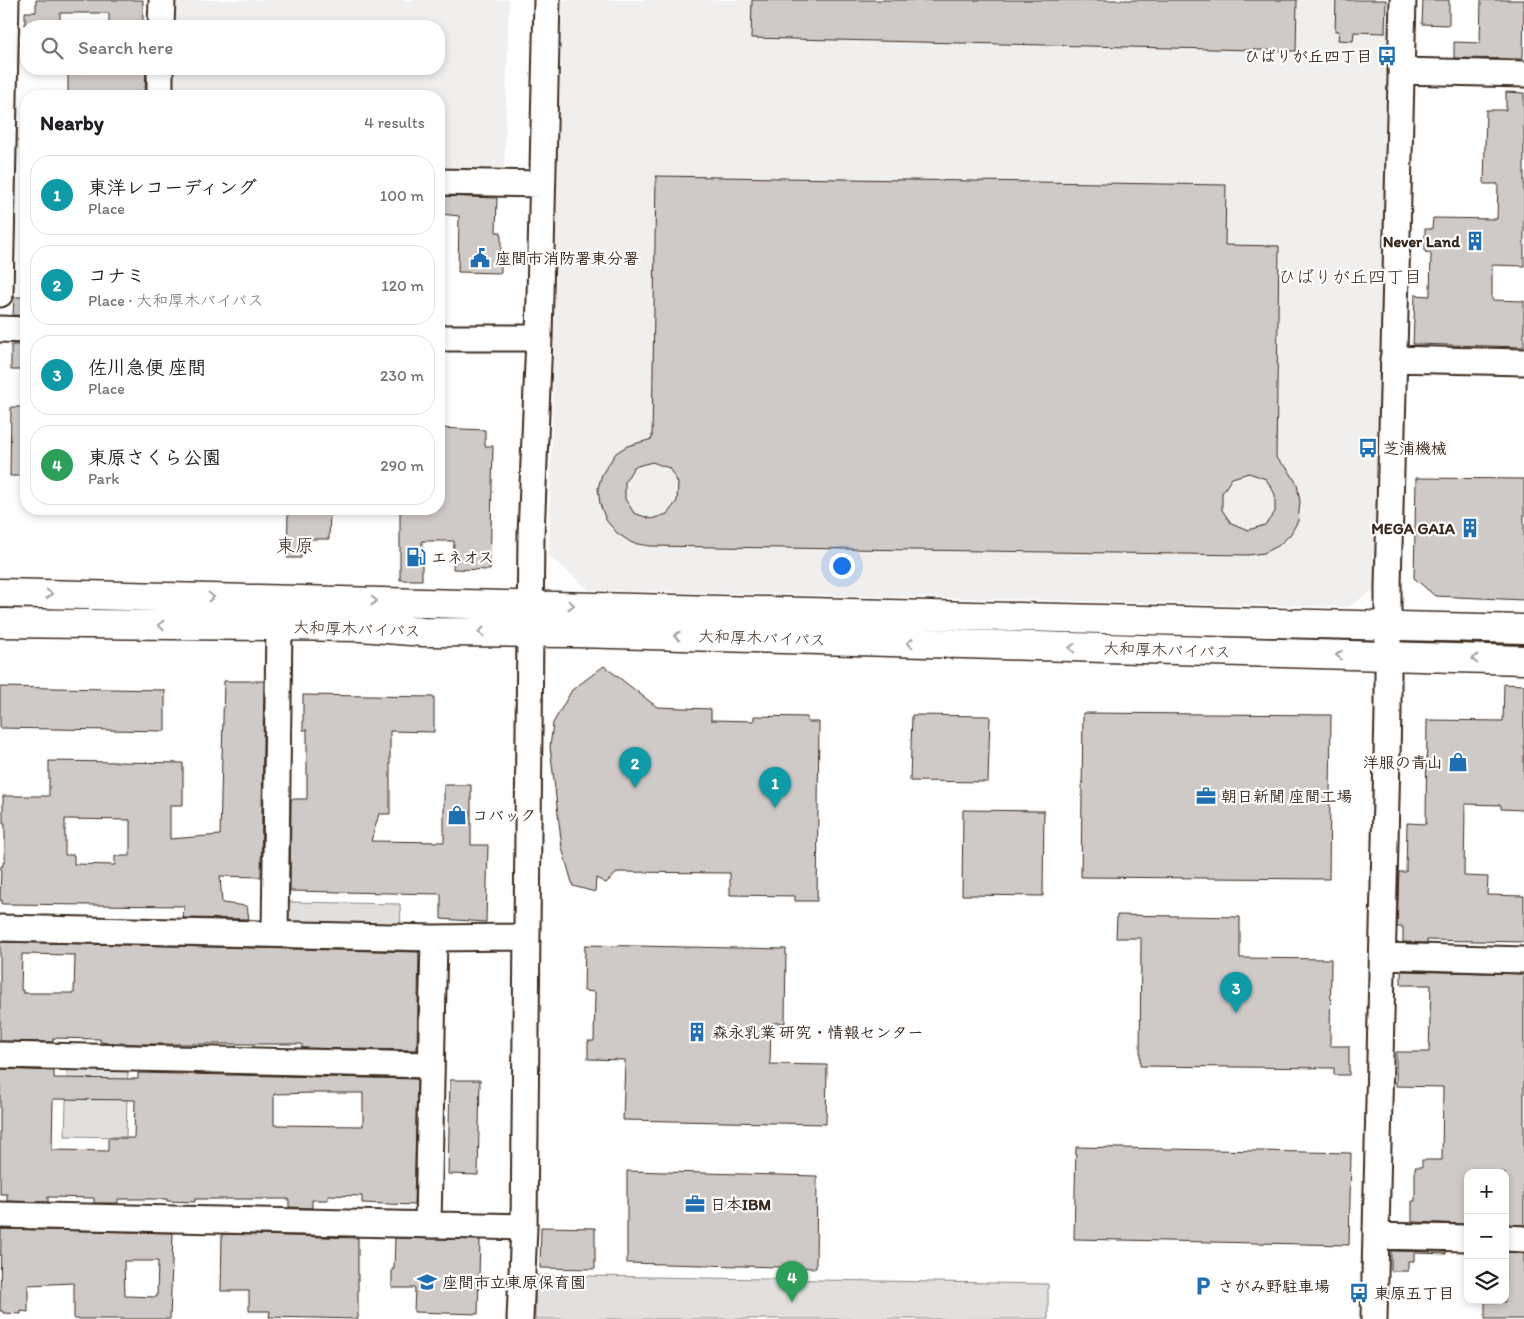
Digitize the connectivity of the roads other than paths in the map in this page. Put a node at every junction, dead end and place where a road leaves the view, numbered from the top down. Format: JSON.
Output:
{"nodes":[{"id":1,"x":6,"y":0,"type":"edge"},
{"id":2,"x":162,"y":0,"type":"edge"},
{"id":3,"x":547,"y":0,"type":"edge"},
{"id":4,"x":1403,"y":0,"type":"edge"},
{"id":5,"x":161,"y":20,"type":"edge"},
{"id":6,"x":10,"y":37,"type":"edge"},
{"id":7,"x":1401,"y":71,"type":"junction"},
{"id":8,"x":1524,"y":74,"type":"edge"},
{"id":9,"x":160,"y":75,"type":"edge"},
{"id":10,"x":160,"y":90,"type":"edge"},
{"id":11,"x":445,"y":182,"type":"edge"},
{"id":12,"x":542,"y":184,"type":"junction"},
{"id":13,"x":0,"y":294,"type":"edge"},
{"id":14,"x":0,"y":329,"type":"edge"},
{"id":15,"x":20,"y":330,"type":"edge"},
{"id":16,"x":445,"y":338,"type":"edge"},
{"id":17,"x":539,"y":338,"type":"junction"},
{"id":18,"x":1394,"y":359,"type":"junction"},
{"id":19,"x":1524,"y":362,"type":"edge"},
{"id":20,"x":0,"y":593,"type":"edge"},
{"id":21,"x":530,"y":604,"type":"junction"},
{"id":22,"x":0,"y":623,"type":"edge"},
{"id":23,"x":278,"y":626,"type":"junction"},
{"id":24,"x":1388,"y":626,"type":"junction"},
{"id":25,"x":1524,"y":629,"type":"edge"},
{"id":26,"x":530,"y":633,"type":"junction"},
{"id":27,"x":1388,"y":657,"type":"junction"},
{"id":28,"x":1524,"y":660,"type":"edge"},
{"id":29,"x":0,"y":928,"type":"edge"},
{"id":30,"x":275,"y":934,"type":"junction"},
{"id":31,"x":526,"y":937,"type":"junction"},
{"id":32,"x":434,"y":938,"type":"junction"},
{"id":33,"x":1383,"y":956,"type":"junction"},
{"id":34,"x":1524,"y":960,"type":"edge"},
{"id":35,"x":0,"y":1056,"type":"edge"},
{"id":36,"x":431,"y":1065,"type":"junction"},
{"id":37,"x":0,"y":1215,"type":"edge"},
{"id":38,"x":428,"y":1224,"type":"junction"},
{"id":39,"x":524,"y":1227,"type":"junction"},
{"id":40,"x":1376,"y":1236,"type":"junction"},
{"id":41,"x":1464,"y":1238,"type":"edge"},
{"id":42,"x":1509,"y":1238,"type":"edge"},
{"id":43,"x":1524,"y":1239,"type":"edge"},
{"id":44,"x":520,"y":1319,"type":"edge"},
{"id":45,"x":1374,"y":1319,"type":"edge"}],
"edges":[{"from":1,"to":6,"type":"street"},
{"from":2,"to":5,"type":"street"},
{"from":3,"to":12,"type":"street"},
{"from":4,"to":7,"type":"street"},
{"from":6,"to":13,"type":"street"},
{"from":7,"to":8,"type":"street"},
{"from":7,"to":18,"type":"street"},
{"from":9,"to":10,"type":"street"},
{"from":11,"to":12,"type":"street"},
{"from":12,"to":17,"type":"street"},
{"from":14,"to":15,"type":"street"},
{"from":16,"to":17,"type":"street"},
{"from":17,"to":21,"type":"street"},
{"from":18,"to":19,"type":"street"},
{"from":18,"to":24,"type":"street"},
{"from":20,"to":21,"type":"highway","name":"大和厚木バイパス","one_way":true},
{"from":21,"to":24,"type":"highway","name":"大和厚木バイパス","one_way":true},
{"from":21,"to":26,"type":"street"},
{"from":23,"to":22,"type":"highway","name":"大和厚木バイパス","one_way":true},
{"from":26,"to":23,"type":"highway","name":"大和厚木バイパス","one_way":true},
{"from":23,"to":30,"type":"street"},
{"from":24,"to":25,"type":"highway","name":"大和厚木バイパス"},
{"from":24,"to":27,"type":"street"},
{"from":27,"to":26,"type":"highway","name":"大和厚木バイパス","one_way":true},
{"from":26,"to":31,"type":"street"},
{"from":28,"to":27,"type":"highway","name":"大和厚木バイパス","one_way":true},
{"from":27,"to":33,"type":"street"},
{"from":29,"to":30,"type":"street"},
{"from":30,"to":32,"type":"street"},
{"from":31,"to":32,"type":"street"},
{"from":31,"to":39,"type":"street"},
{"from":32,"to":36,"type":"street"},
{"from":33,"to":34,"type":"street"},
{"from":33,"to":40,"type":"street"},
{"from":35,"to":36,"type":"street"},
{"from":36,"to":38,"type":"street"},
{"from":37,"to":38,"type":"street"},
{"from":38,"to":39,"type":"street"},
{"from":39,"to":44,"type":"street"},
{"from":40,"to":41,"type":"street"},
{"from":40,"to":45,"type":"street"},
{"from":42,"to":43,"type":"street"}]}
